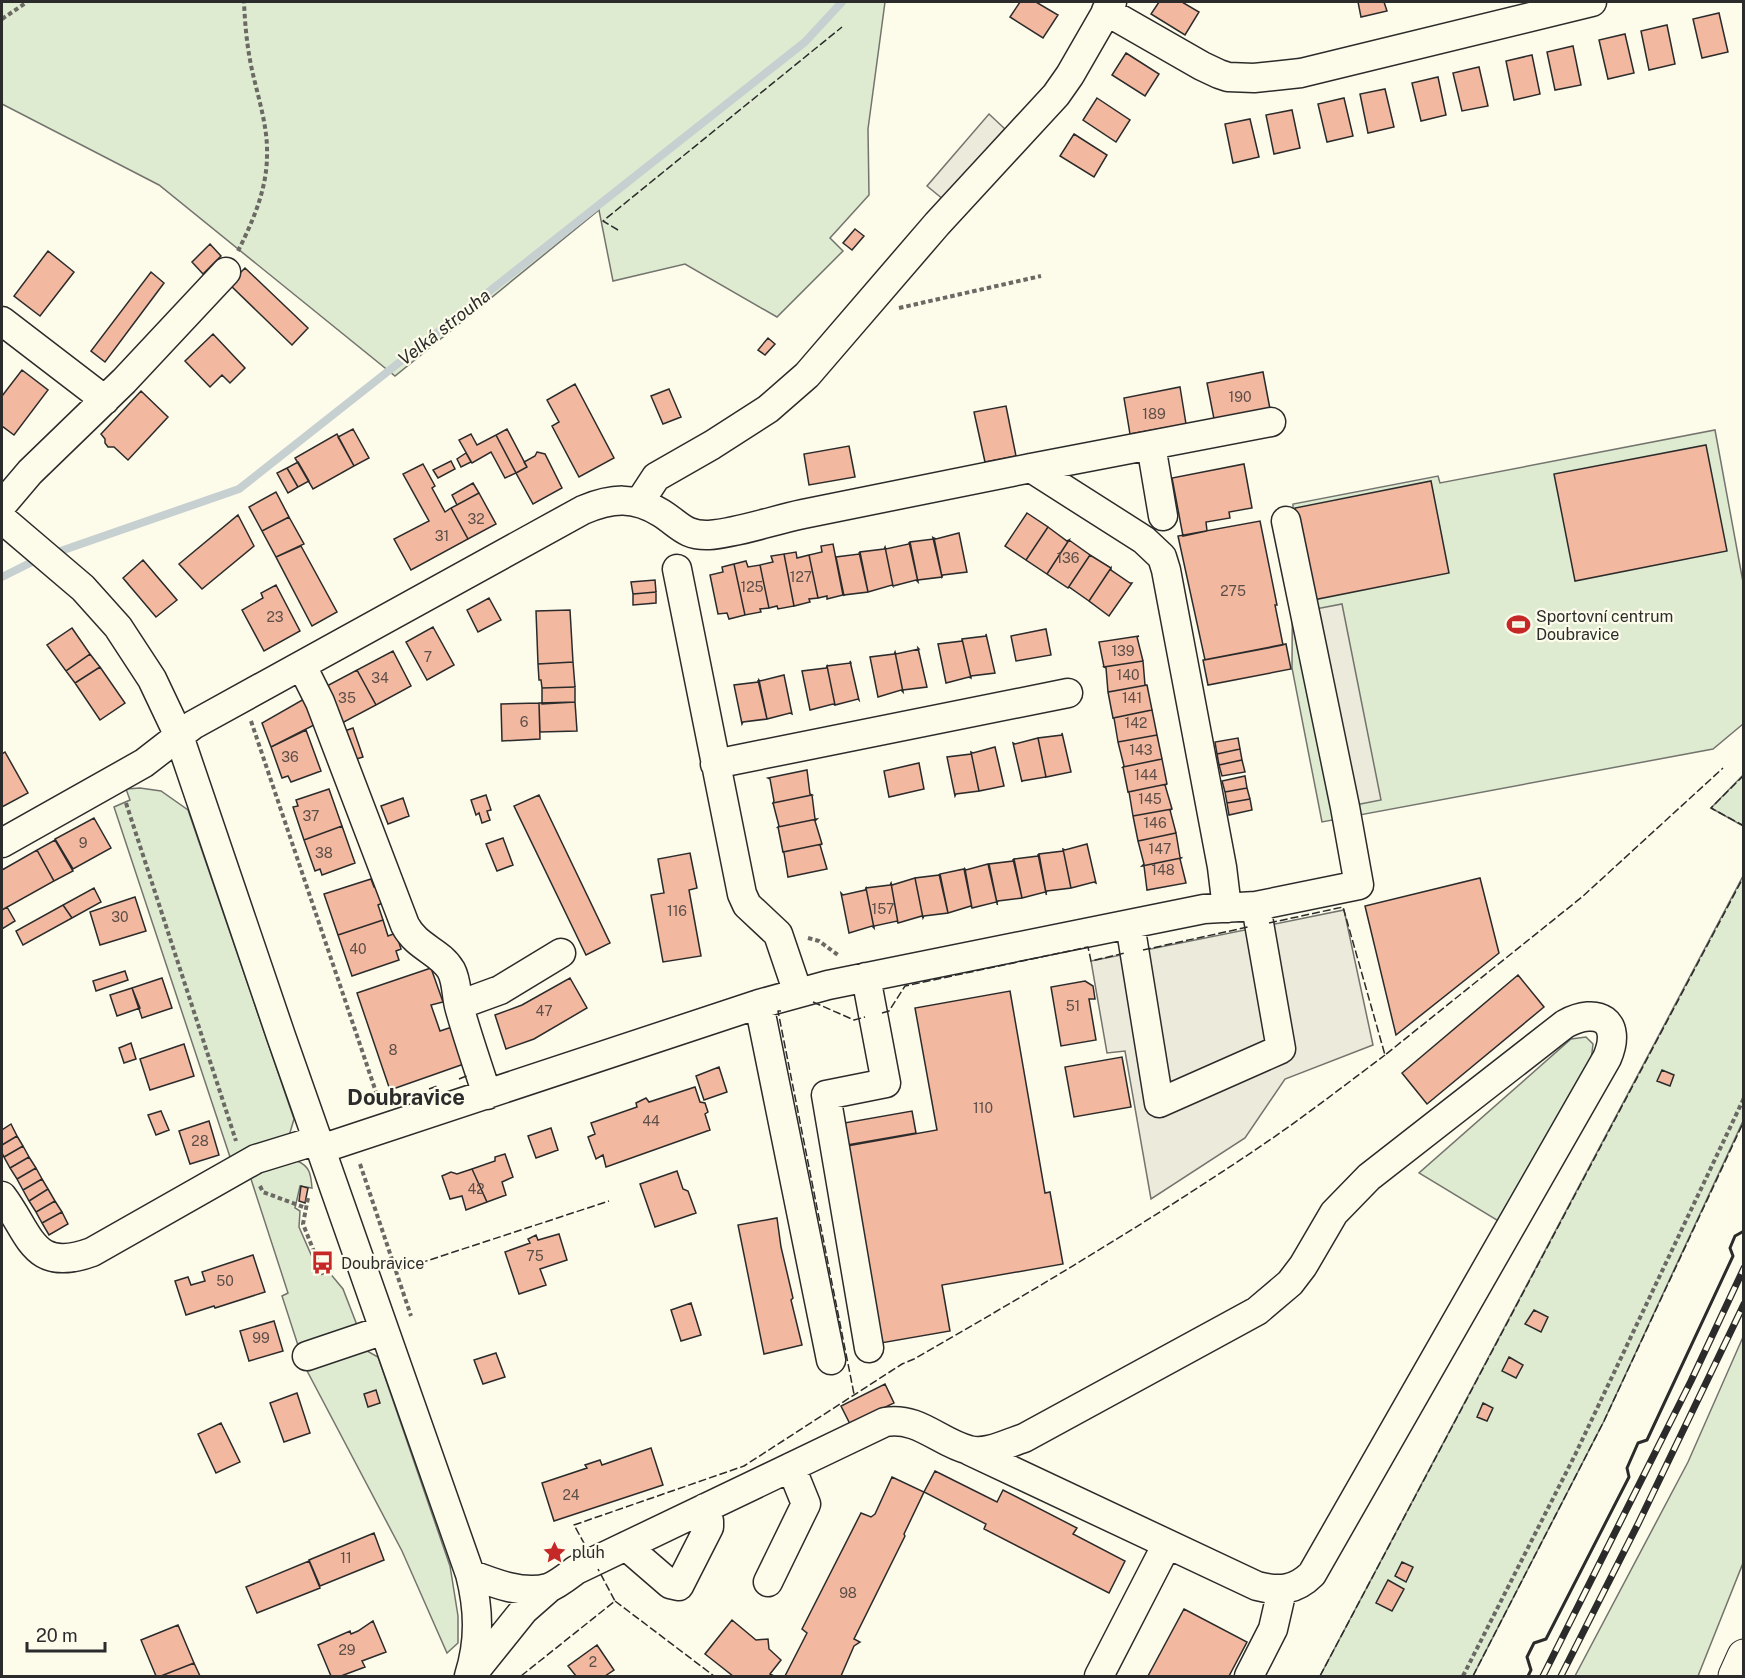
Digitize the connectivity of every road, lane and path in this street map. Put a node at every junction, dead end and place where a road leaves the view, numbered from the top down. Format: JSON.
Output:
{"nodes":[{"id":1,"x":27,"y":2,"type":"edge"},
{"id":2,"x":244,"y":2,"type":"edge"},
{"id":3,"x":1592,"y":2,"type":"edge"},
{"id":4,"x":1109,"y":6,"type":"edge"},
{"id":5,"x":2,"y":19,"type":"edge"},
{"id":6,"x":226,"y":272,"type":"joint"},
{"id":7,"x":1041,"y":276,"type":"dead end"},
{"id":8,"x":876,"y":294,"type":"junction"},
{"id":9,"x":2,"y":321,"type":"edge"},
{"id":10,"x":105,"y":400,"type":"junction"},
{"id":11,"x":1271,"y":422,"type":"dead end"},
{"id":12,"x":1151,"y":445,"type":"junction"},
{"id":13,"x":1032,"y":468,"type":"junction"},
{"id":14,"x":639,"y":503,"type":"junction"},
{"id":15,"x":2,"y":505,"type":"edge"},
{"id":16,"x":1163,"y":516,"type":"dead end"},
{"id":17,"x":2,"y":519,"type":"edge"},
{"id":18,"x":1286,"y":521,"type":"dead end"},
{"id":19,"x":677,"y":569,"type":"dead end"},
{"id":20,"x":302,"y":666,"type":"junction"},
{"id":21,"x":1068,"y":693,"type":"dead end"},
{"id":22,"x":244,"y":698,"type":"junction"},
{"id":23,"x":179,"y":736,"type":"junction"},
{"id":24,"x":715,"y":764,"type":"junction"},
{"id":25,"x":117,"y":777,"type":"junction"},
{"id":26,"x":2,"y":843,"type":"edge"},
{"id":27,"x":1256,"y":906,"type":"junction"},
{"id":28,"x":1227,"y":908,"type":"junction"},
{"id":29,"x":1130,"y":924,"type":"junction"},
{"id":30,"x":561,"y":953,"type":"dead end"},
{"id":31,"x":866,"y":977,"type":"junction"},
{"id":32,"x":798,"y":993,"type":"junction"},
{"id":33,"x":759,"y":1004,"type":"junction"},
{"id":34,"x":459,"y":1005,"type":"junction"},
{"id":35,"x":487,"y":1095,"type":"junction"},
{"id":36,"x":1743,"y":1098,"type":"edge"},
{"id":37,"x":388,"y":1127,"type":"junction"},
{"id":38,"x":320,"y":1145,"type":"junction"},
{"id":39,"x":243,"y":1165,"type":"junction"},
{"id":40,"x":309,"y":1191,"type":"dead end"},
{"id":41,"x":2,"y":1196,"type":"edge"},
{"id":42,"x":306,"y":1208,"type":"junction"},
{"id":43,"x":321,"y":1269,"type":"dead end"},
{"id":44,"x":384,"y":1330,"type":"junction"},
{"id":45,"x":869,"y":1348,"type":"dead end"},
{"id":46,"x":307,"y":1356,"type":"dead end"},
{"id":47,"x":831,"y":1360,"type":"dead end"},
{"id":48,"x":970,"y":1451,"type":"junction"},
{"id":49,"x":791,"y":1467,"type":"junction"},
{"id":50,"x":705,"y":1509,"type":"junction"},
{"id":51,"x":1167,"y":1544,"type":"junction"},
{"id":52,"x":626,"y":1546,"type":"junction"},
{"id":53,"x":470,"y":1574,"type":"junction"},
{"id":54,"x":768,"y":1582,"type":"dead end"},
{"id":55,"x":549,"y":1588,"type":"junction"},
{"id":56,"x":1282,"y":1590,"type":"junction"},
{"id":57,"x":1743,"y":1656,"type":"edge"},
{"id":58,"x":470,"y":1677,"type":"edge"},
{"id":59,"x":1099,"y":1677,"type":"edge"},
{"id":60,"x":1249,"y":1677,"type":"edge"},
{"id":61,"x":1462,"y":1677,"type":"edge"},
{"id":62,"x":1735,"y":1677,"type":"edge"}],
"edges":[{"from":1,"to":5,"type":"path"},
{"from":2,"to":6,"type":"path"},
{"from":3,"to":4,"type":"street"},
{"from":4,"to":8,"type":"street"},
{"from":6,"to":10,"type":"street"},
{"from":7,"to":8,"type":"path"},
{"from":8,"to":14,"type":"street"},
{"from":9,"to":10,"type":"street"},
{"from":10,"to":15,"type":"street"},
{"from":11,"to":12,"type":"street"},
{"from":12,"to":13,"type":"street"},
{"from":12,"to":16,"type":"street"},
{"from":13,"to":14,"type":"street"},
{"from":13,"to":28,"type":"street"},
{"from":14,"to":20,"type":"street"},
{"from":17,"to":23,"type":"street"},
{"from":18,"to":27,"type":"street"},
{"from":19,"to":24,"type":"street"},
{"from":20,"to":22,"type":"street"},
{"from":20,"to":34,"type":"street"},
{"from":21,"to":24,"type":"street"},
{"from":22,"to":23,"type":"street"},
{"from":22,"to":37,"type":"path"},
{"from":23,"to":25,"type":"street"},
{"from":23,"to":38,"type":"street"},
{"from":24,"to":32,"type":"street"},
{"from":25,"to":26,"type":"street"},
{"from":25,"to":39,"type":"path"},
{"from":27,"to":28,"type":"street"},
{"from":27,"to":29,"type":"street"},
{"from":28,"to":29,"type":"street"},
{"from":29,"to":31,"type":"street"},
{"from":30,"to":34,"type":"street"},
{"from":31,"to":32,"type":"street"},
{"from":31,"to":45,"type":"street"},
{"from":32,"to":33,"type":"street"},
{"from":33,"to":35,"type":"street"},
{"from":33,"to":47,"type":"street"},
{"from":34,"to":35,"type":"street"},
{"from":35,"to":37,"type":"street"},
{"from":36,"to":61,"type":"path"},
{"from":37,"to":38,"type":"street"},
{"from":38,"to":39,"type":"street"},
{"from":38,"to":44,"type":"street"},
{"from":39,"to":41,"type":"street"},
{"from":39,"to":42,"type":"path"},
{"from":40,"to":42,"type":"path"},
{"from":42,"to":43,"type":"path"},
{"from":44,"to":46,"type":"street"},
{"from":44,"to":53,"type":"street"},
{"from":48,"to":49,"type":"street"},
{"from":48,"to":51,"type":"street"},
{"from":48,"to":56,"type":"street"},
{"from":49,"to":50,"type":"street"},
{"from":49,"to":54,"type":"street"},
{"from":50,"to":52,"type":"street"},
{"from":50,"to":52,"type":"street"},
{"from":51,"to":56,"type":"street"},
{"from":51,"to":59,"type":"street"},
{"from":52,"to":55,"type":"street"},
{"from":53,"to":55,"type":"street"},
{"from":53,"to":58,"type":"street"},
{"from":55,"to":58,"type":"street"},
{"from":56,"to":60,"type":"street"},
{"from":57,"to":62,"type":"highway"}]}
